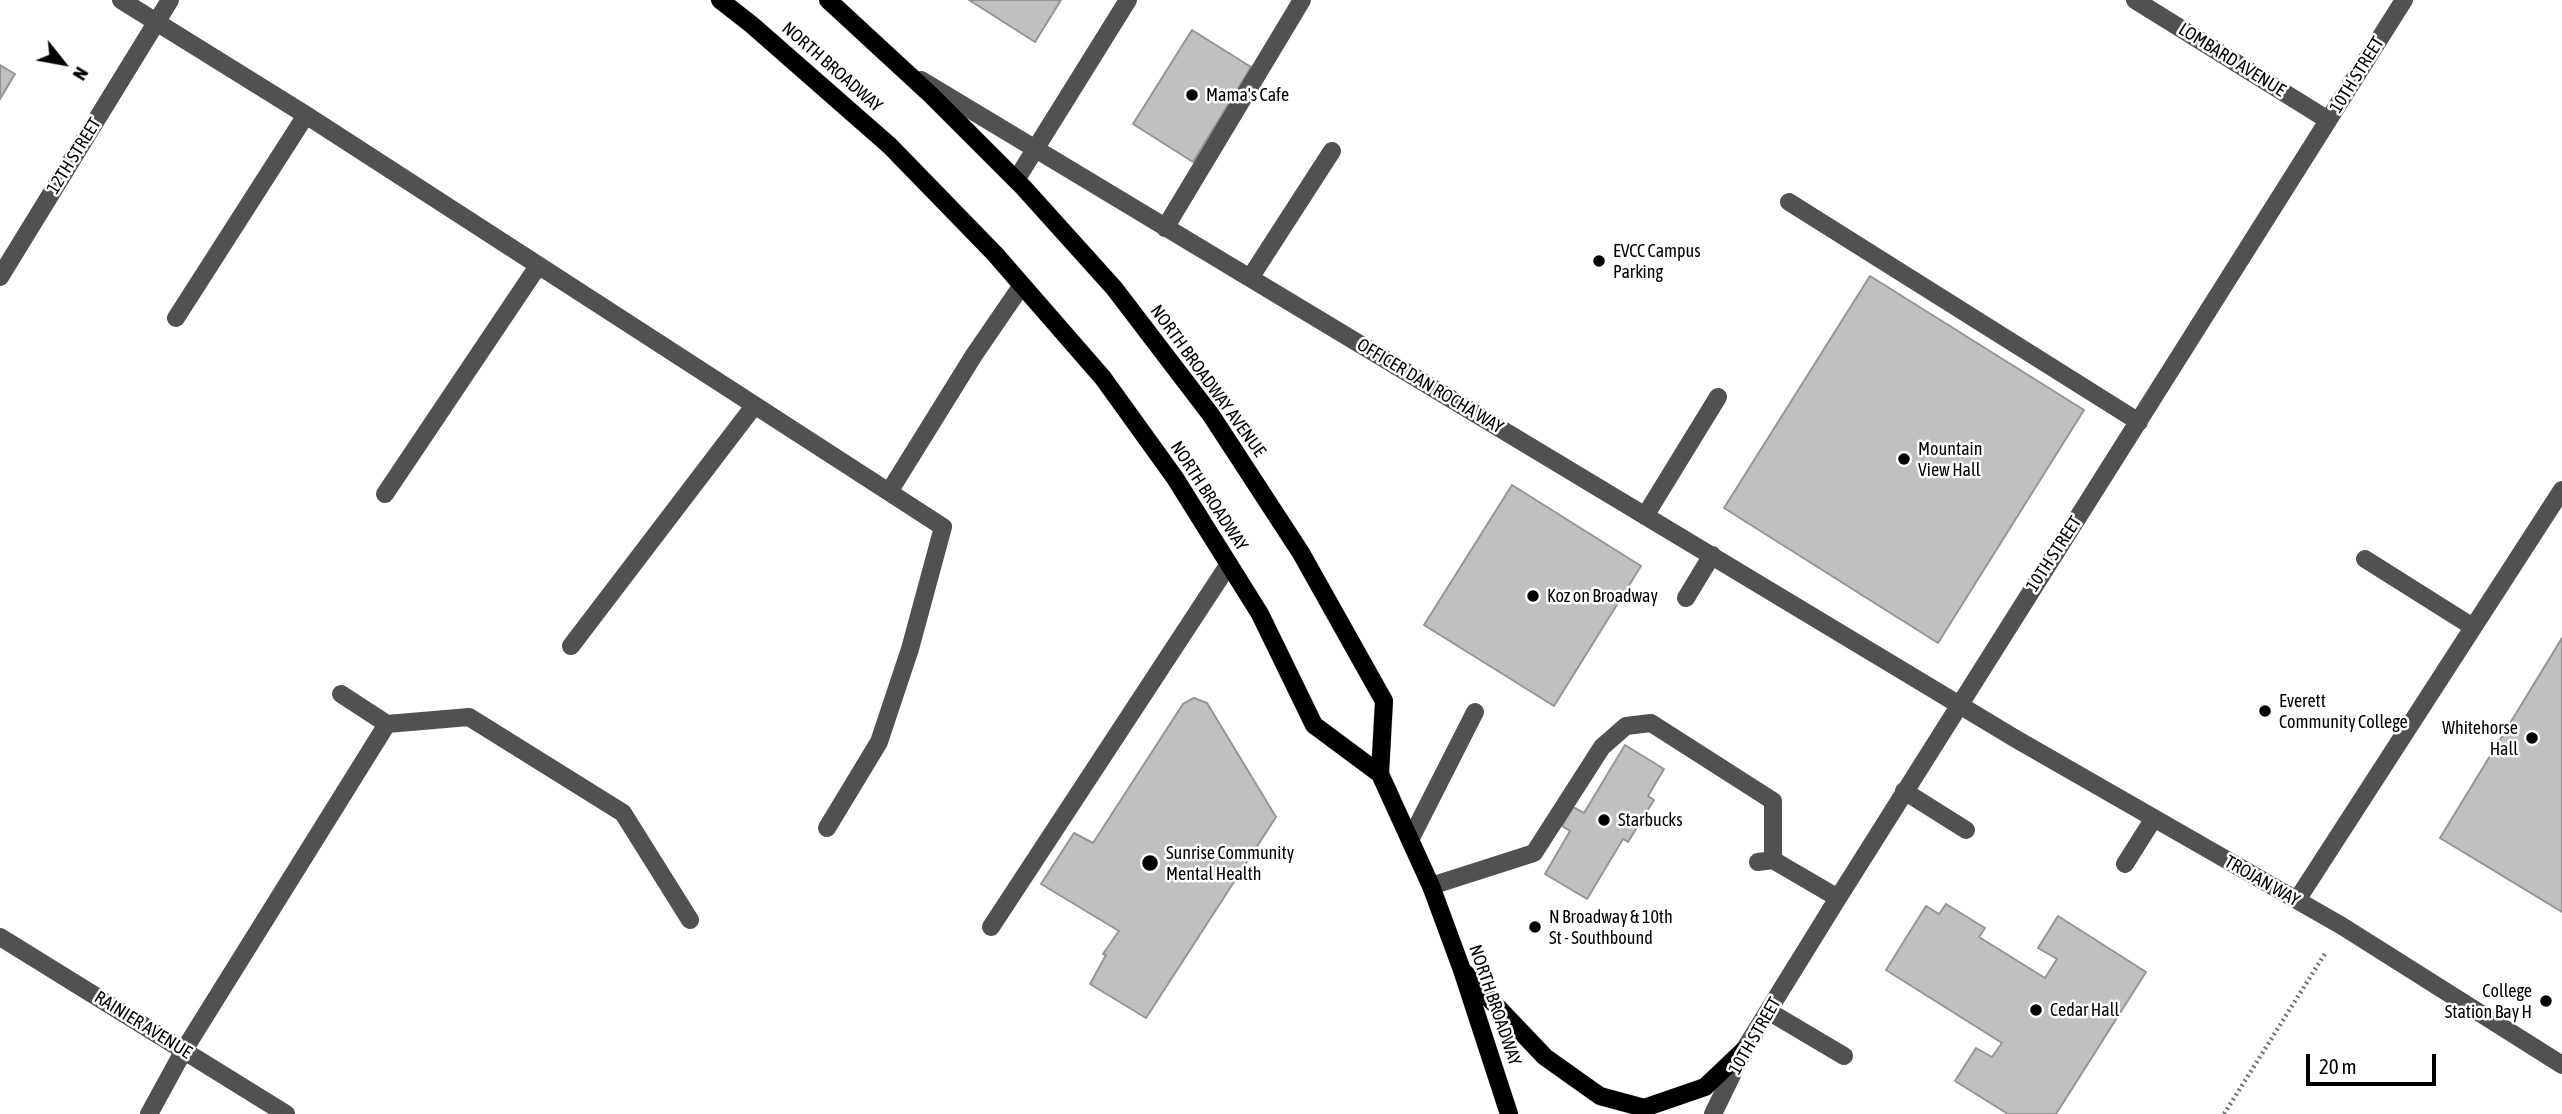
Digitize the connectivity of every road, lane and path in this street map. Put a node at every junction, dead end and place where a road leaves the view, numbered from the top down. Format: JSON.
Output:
{"nodes":[{"id":1,"x":121,"y":0,"type":"edge"},
{"id":2,"x":170,"y":0,"type":"edge"},
{"id":3,"x":720,"y":0,"type":"edge"},
{"id":4,"x":1128,"y":0,"type":"edge"},
{"id":5,"x":1302,"y":0,"type":"edge"},
{"id":6,"x":2135,"y":0,"type":"edge"},
{"id":7,"x":2404,"y":0,"type":"edge"},
{"id":8,"x":833,"y":2,"type":"edge"},
{"id":9,"x":157,"y":22,"type":"junction"},
{"id":10,"x":902,"y":68,"type":"junction"},
{"id":11,"x":306,"y":115,"type":"junction"},
{"id":12,"x":2328,"y":120,"type":"junction"},
{"id":13,"x":1036,"y":150,"type":"junction"},
{"id":14,"x":1332,"y":151,"type":"dead end"},
{"id":15,"x":1016,"y":180,"type":"junction"},
{"id":16,"x":1789,"y":202,"type":"dead end"},
{"id":17,"x":1166,"y":228,"type":"junction"},
{"id":18,"x":538,"y":266,"type":"junction"},
{"id":19,"x":0,"y":277,"type":"edge"},
{"id":20,"x":1250,"y":278,"type":"junction"},
{"id":21,"x":1022,"y":285,"type":"junction"},
{"id":22,"x":176,"y":318,"type":"dead end"},
{"id":23,"x":1718,"y":397,"type":"dead end"},
{"id":24,"x":754,"y":406,"type":"junction"},
{"id":25,"x":2139,"y":422,"type":"junction"},
{"id":26,"x":2562,"y":490,"type":"edge"},
{"id":27,"x":890,"y":492,"type":"junction"},
{"id":28,"x":385,"y":494,"type":"dead end"},
{"id":29,"x":1645,"y":516,"type":"junction"},
{"id":30,"x":1712,"y":555,"type":"junction"},
{"id":31,"x":2365,"y":559,"type":"dead end"},
{"id":32,"x":1229,"y":564,"type":"junction"},
{"id":33,"x":1686,"y":598,"type":"dead end"},
{"id":34,"x":2473,"y":627,"type":"junction"},
{"id":35,"x":571,"y":646,"type":"dead end"},
{"id":36,"x":341,"y":694,"type":"dead end"},
{"id":37,"x":1959,"y":704,"type":"junction"},
{"id":38,"x":1475,"y":712,"type":"dead end"},
{"id":39,"x":387,"y":724,"type":"junction"},
{"id":40,"x":1380,"y":774,"type":"junction"},
{"id":41,"x":1904,"y":792,"type":"junction"},
{"id":42,"x":2154,"y":818,"type":"junction"},
{"id":43,"x":827,"y":828,"type":"dead end"},
{"id":44,"x":1966,"y":830,"type":"dead end"},
{"id":45,"x":1410,"y":840,"type":"junction"},
{"id":46,"x":2125,"y":864,"type":"dead end"},
{"id":47,"x":1431,"y":887,"type":"junction"},
{"id":48,"x":1838,"y":898,"type":"junction"},
{"id":49,"x":2297,"y":900,"type":"junction"},
{"id":50,"x":690,"y":919,"type":"dead end"},
{"id":51,"x":2342,"y":926,"type":"junction"},
{"id":52,"x":991,"y":927,"type":"dead end"},
{"id":53,"x":0,"y":937,"type":"edge"},
{"id":54,"x":1462,"y":970,"type":"junction"},
{"id":55,"x":1768,"y":1012,"type":"junction"},
{"id":56,"x":184,"y":1050,"type":"junction"},
{"id":57,"x":1744,"y":1050,"type":"junction"},
{"id":58,"x":1844,"y":1056,"type":"dead end"},
{"id":59,"x":2562,"y":1065,"type":"edge"},
{"id":60,"x":149,"y":1114,"type":"edge"},
{"id":61,"x":286,"y":1114,"type":"edge"},
{"id":62,"x":1509,"y":1114,"type":"edge"},
{"id":63,"x":1713,"y":1114,"type":"edge"},
{"id":64,"x":2224,"y":1114,"type":"edge"}],
"edges":[{"from":1,"to":9,"type":"street"},
{"from":2,"to":9,"type":"street","name":"12TH STREET"},
{"from":3,"to":21,"type":"main road","name":"NORTH BROADWAY"},
{"from":4,"to":13,"type":"street"},
{"from":5,"to":17,"type":"street"},
{"from":6,"to":12,"type":"street","name":"LOMBARD AVENUE"},
{"from":7,"to":12,"type":"street","name":"10TH STREET"},
{"from":8,"to":10,"type":"main road"},
{"from":9,"to":11,"type":"street"},
{"from":9,"to":19,"type":"street","name":"12TH STREET"},
{"from":10,"to":13,"type":"street","name":"OFFICER DAN ROCHA WAY"},
{"from":10,"to":15,"type":"main road","name":"NORTH BROADWAY AVENUE"},
{"from":11,"to":18,"type":"street"},
{"from":11,"to":22,"type":"street"},
{"from":12,"to":25,"type":"street","name":"10TH STREET"},
{"from":13,"to":15,"type":"street"},
{"from":13,"to":17,"type":"street","name":"OFFICER DAN ROCHA WAY"},
{"from":14,"to":20,"type":"street"},
{"from":15,"to":40,"type":"main road","name":"NORTH BROADWAY AVENUE"},
{"from":16,"to":25,"type":"street"},
{"from":17,"to":20,"type":"street","name":"OFFICER DAN ROCHA WAY"},
{"from":18,"to":24,"type":"street"},
{"from":18,"to":28,"type":"street"},
{"from":20,"to":29,"type":"street","name":"OFFICER DAN ROCHA WAY"},
{"from":21,"to":27,"type":"street"},
{"from":21,"to":32,"type":"main road","name":"NORTH BROADWAY"},
{"from":23,"to":29,"type":"street"},
{"from":24,"to":27,"type":"street"},
{"from":24,"to":35,"type":"street"},
{"from":25,"to":37,"type":"street","name":"10TH STREET"},
{"from":26,"to":34,"type":"street"},
{"from":27,"to":43,"type":"street"},
{"from":29,"to":30,"type":"street","name":"OFFICER DAN ROCHA WAY"},
{"from":30,"to":33,"type":"street"},
{"from":30,"to":37,"type":"street","name":"OFFICER DAN ROCHA WAY"},
{"from":31,"to":34,"type":"street"},
{"from":32,"to":40,"type":"main road","name":"NORTH BROADWAY"},
{"from":32,"to":52,"type":"street"},
{"from":34,"to":49,"type":"street"},
{"from":36,"to":39,"type":"street"},
{"from":37,"to":41,"type":"street","name":"10TH STREET"},
{"from":37,"to":42,"type":"street","name":"TROJAN WAY"},
{"from":38,"to":45,"type":"street"},
{"from":39,"to":50,"type":"street"},
{"from":39,"to":56,"type":"street"},
{"from":40,"to":45,"type":"main road","name":"NORTH BROADWAY"},
{"from":41,"to":44,"type":"street"},
{"from":41,"to":48,"type":"street","name":"10TH STREET"},
{"from":42,"to":46,"type":"street"},
{"from":42,"to":49,"type":"street","name":"TROJAN WAY"},
{"from":45,"to":47,"type":"main road","name":"NORTH BROADWAY"},
{"from":47,"to":48,"type":"street"},
{"from":47,"to":54,"type":"main road","name":"NORTH BROADWAY"},
{"from":48,"to":55,"type":"street","name":"10TH STREET"},
{"from":49,"to":51,"type":"street","name":"TROJAN WAY"},
{"from":51,"to":59,"type":"street","name":"TROJAN WAY"},
{"from":51,"to":64,"type":"path"},
{"from":53,"to":56,"type":"street","name":"RAINIER AVENUE"},
{"from":54,"to":57,"type":"main road"},
{"from":54,"to":62,"type":"main road","name":"NORTH BROADWAY"},
{"from":55,"to":57,"type":"street","name":"10TH STREET"},
{"from":55,"to":58,"type":"street"},
{"from":56,"to":60,"type":"street"},
{"from":56,"to":61,"type":"street","name":"RAINIER AVENUE"},
{"from":57,"to":63,"type":"street","name":"10TH STREET"}]}
